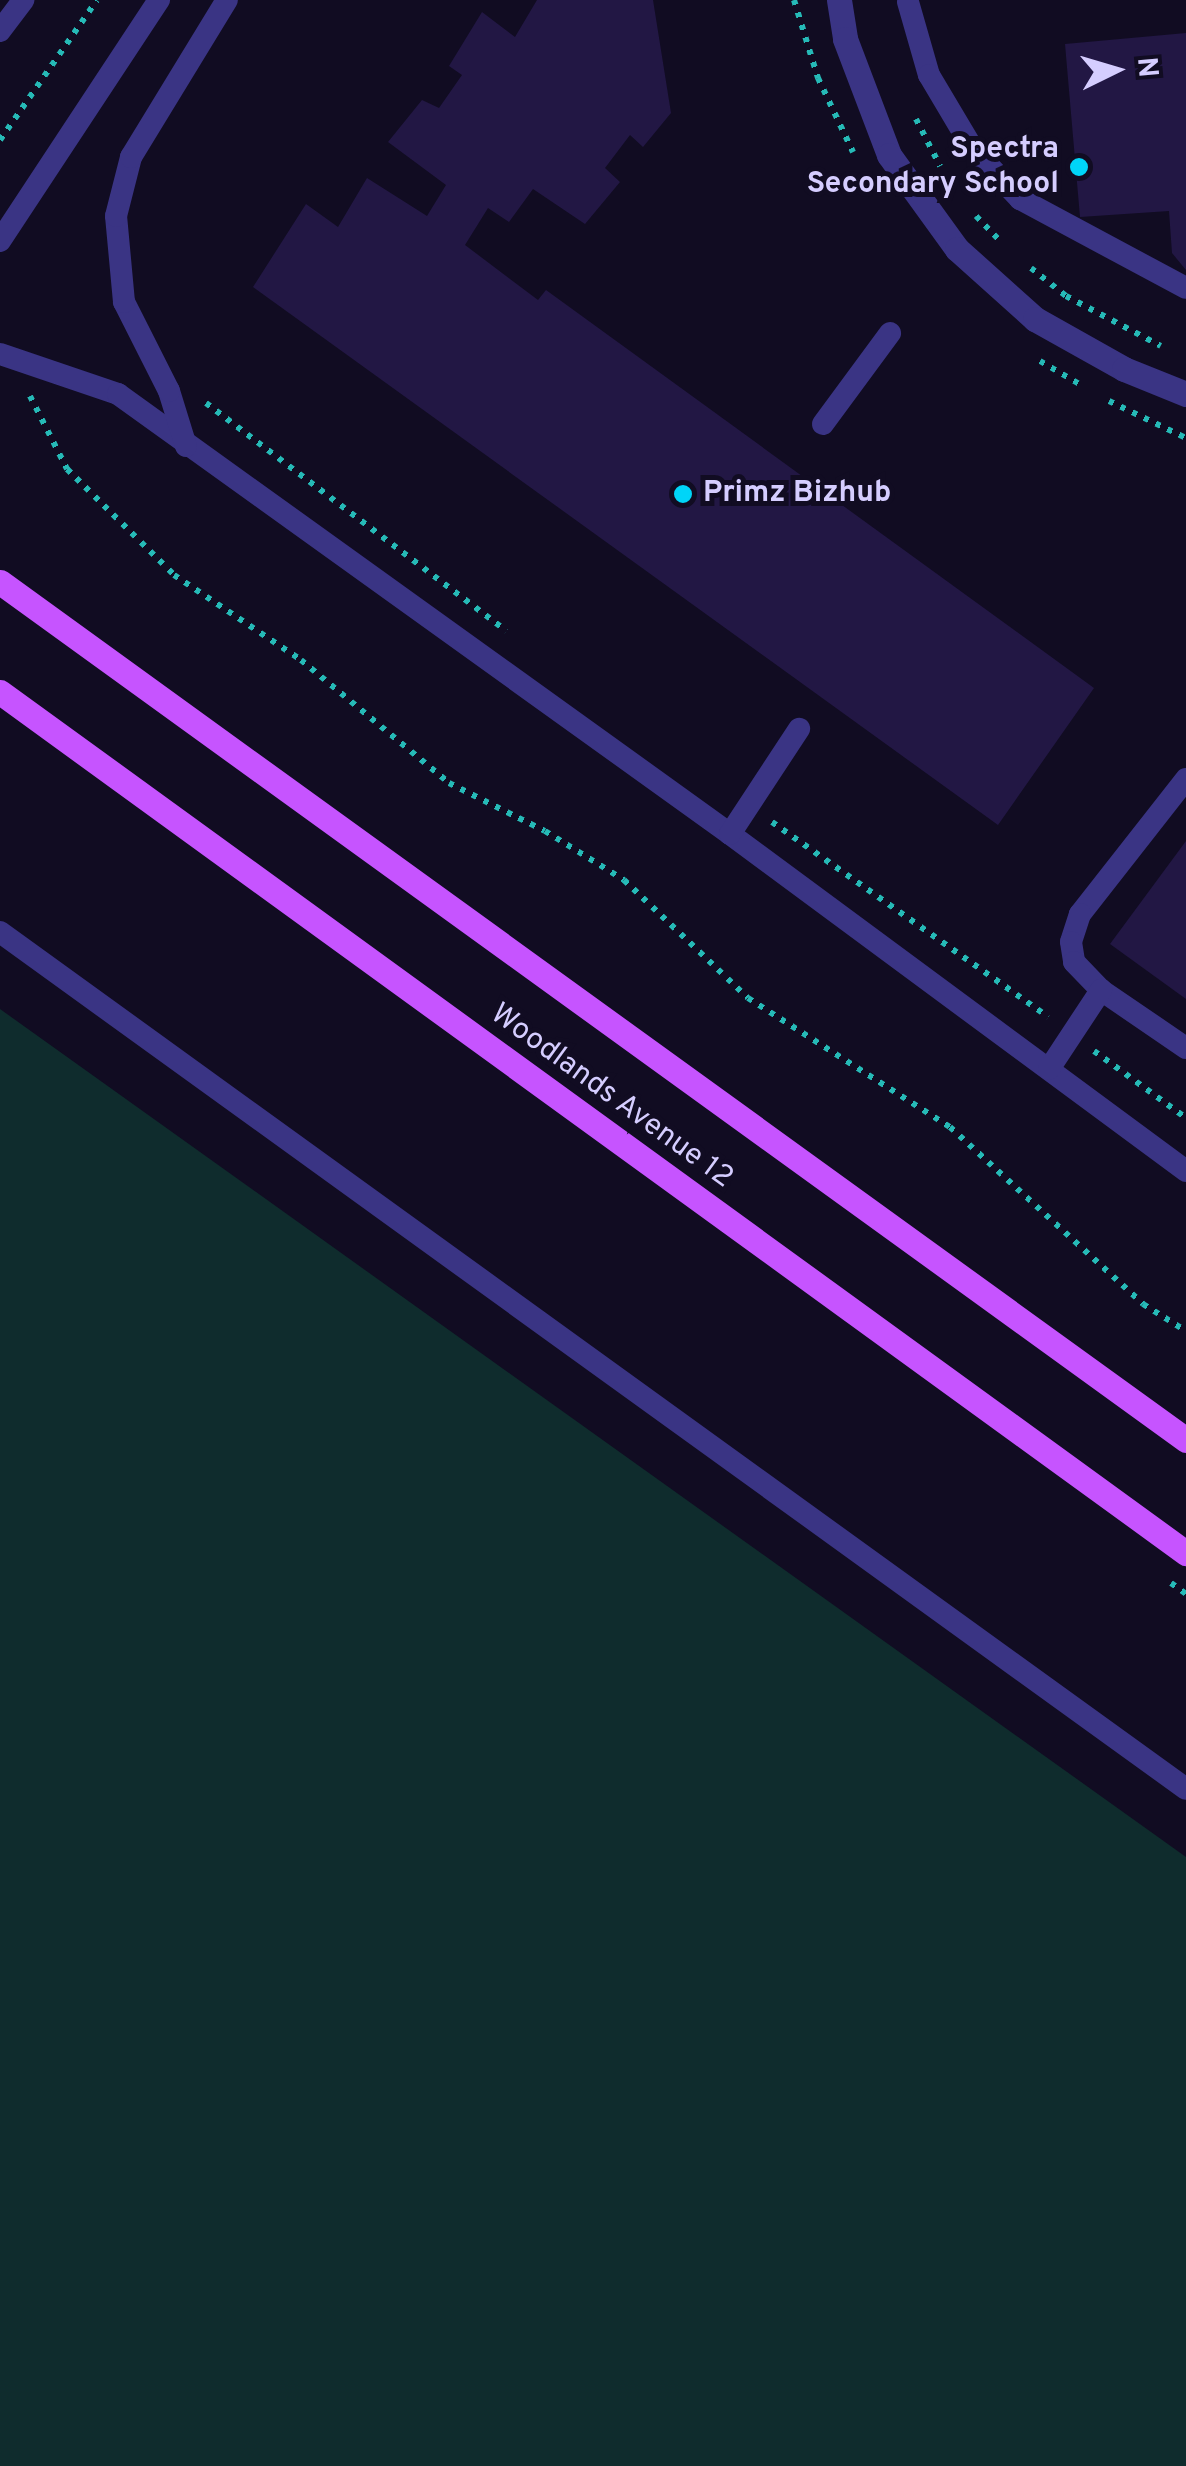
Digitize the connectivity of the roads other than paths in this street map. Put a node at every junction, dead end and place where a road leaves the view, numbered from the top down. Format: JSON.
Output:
{"nodes":[{"id":1,"x":23,"y":0,"type":"edge"},
{"id":2,"x":160,"y":0,"type":"edge"},
{"id":3,"x":227,"y":0,"type":"edge"},
{"id":4,"x":838,"y":0,"type":"edge"},
{"id":5,"x":908,"y":2,"type":"edge"},
{"id":6,"x":0,"y":31,"type":"edge"},
{"id":7,"x":0,"y":241,"type":"edge"},
{"id":8,"x":1186,"y":288,"type":"edge"},
{"id":9,"x":890,"y":332,"type":"dead end"},
{"id":10,"x":0,"y":354,"type":"edge"},
{"id":11,"x":1186,"y":394,"type":"edge"},
{"id":12,"x":823,"y":424,"type":"dead end"},
{"id":13,"x":186,"y":446,"type":"junction"},
{"id":14,"x":0,"y":582,"type":"edge"},
{"id":15,"x":0,"y":692,"type":"edge"},
{"id":16,"x":800,"y":730,"type":"dead end"},
{"id":17,"x":1186,"y":779,"type":"edge"},
{"id":18,"x":730,"y":834,"type":"junction"},
{"id":19,"x":0,"y":932,"type":"edge"},
{"id":20,"x":1101,"y":990,"type":"junction"},
{"id":21,"x":1186,"y":1048,"type":"edge"},
{"id":22,"x":1050,"y":1069,"type":"junction"},
{"id":23,"x":1186,"y":1171,"type":"edge"},
{"id":24,"x":1186,"y":1440,"type":"edge"},
{"id":25,"x":1186,"y":1553,"type":"edge"},
{"id":26,"x":1186,"y":1788,"type":"edge"}],
"edges":[{"from":1,"to":6,"type":"lane"},
{"from":2,"to":7,"type":"lane"},
{"from":3,"to":13,"type":"lane"},
{"from":4,"to":11,"type":"street"},
{"from":5,"to":8,"type":"lane"},
{"from":9,"to":12,"type":"lane"},
{"from":10,"to":13,"type":"lane"},
{"from":13,"to":18,"type":"lane"},
{"from":14,"to":24,"type":"main road","name":"Woodlands Avenue 12"},
{"from":15,"to":25,"type":"main road","name":"Woodlands Avenue 12"},
{"from":16,"to":18,"type":"lane"},
{"from":17,"to":20,"type":"lane"},
{"from":18,"to":22,"type":"lane"},
{"from":19,"to":26,"type":"lane"},
{"from":20,"to":21,"type":"lane"},
{"from":20,"to":22,"type":"lane"},
{"from":22,"to":23,"type":"lane"}]}
